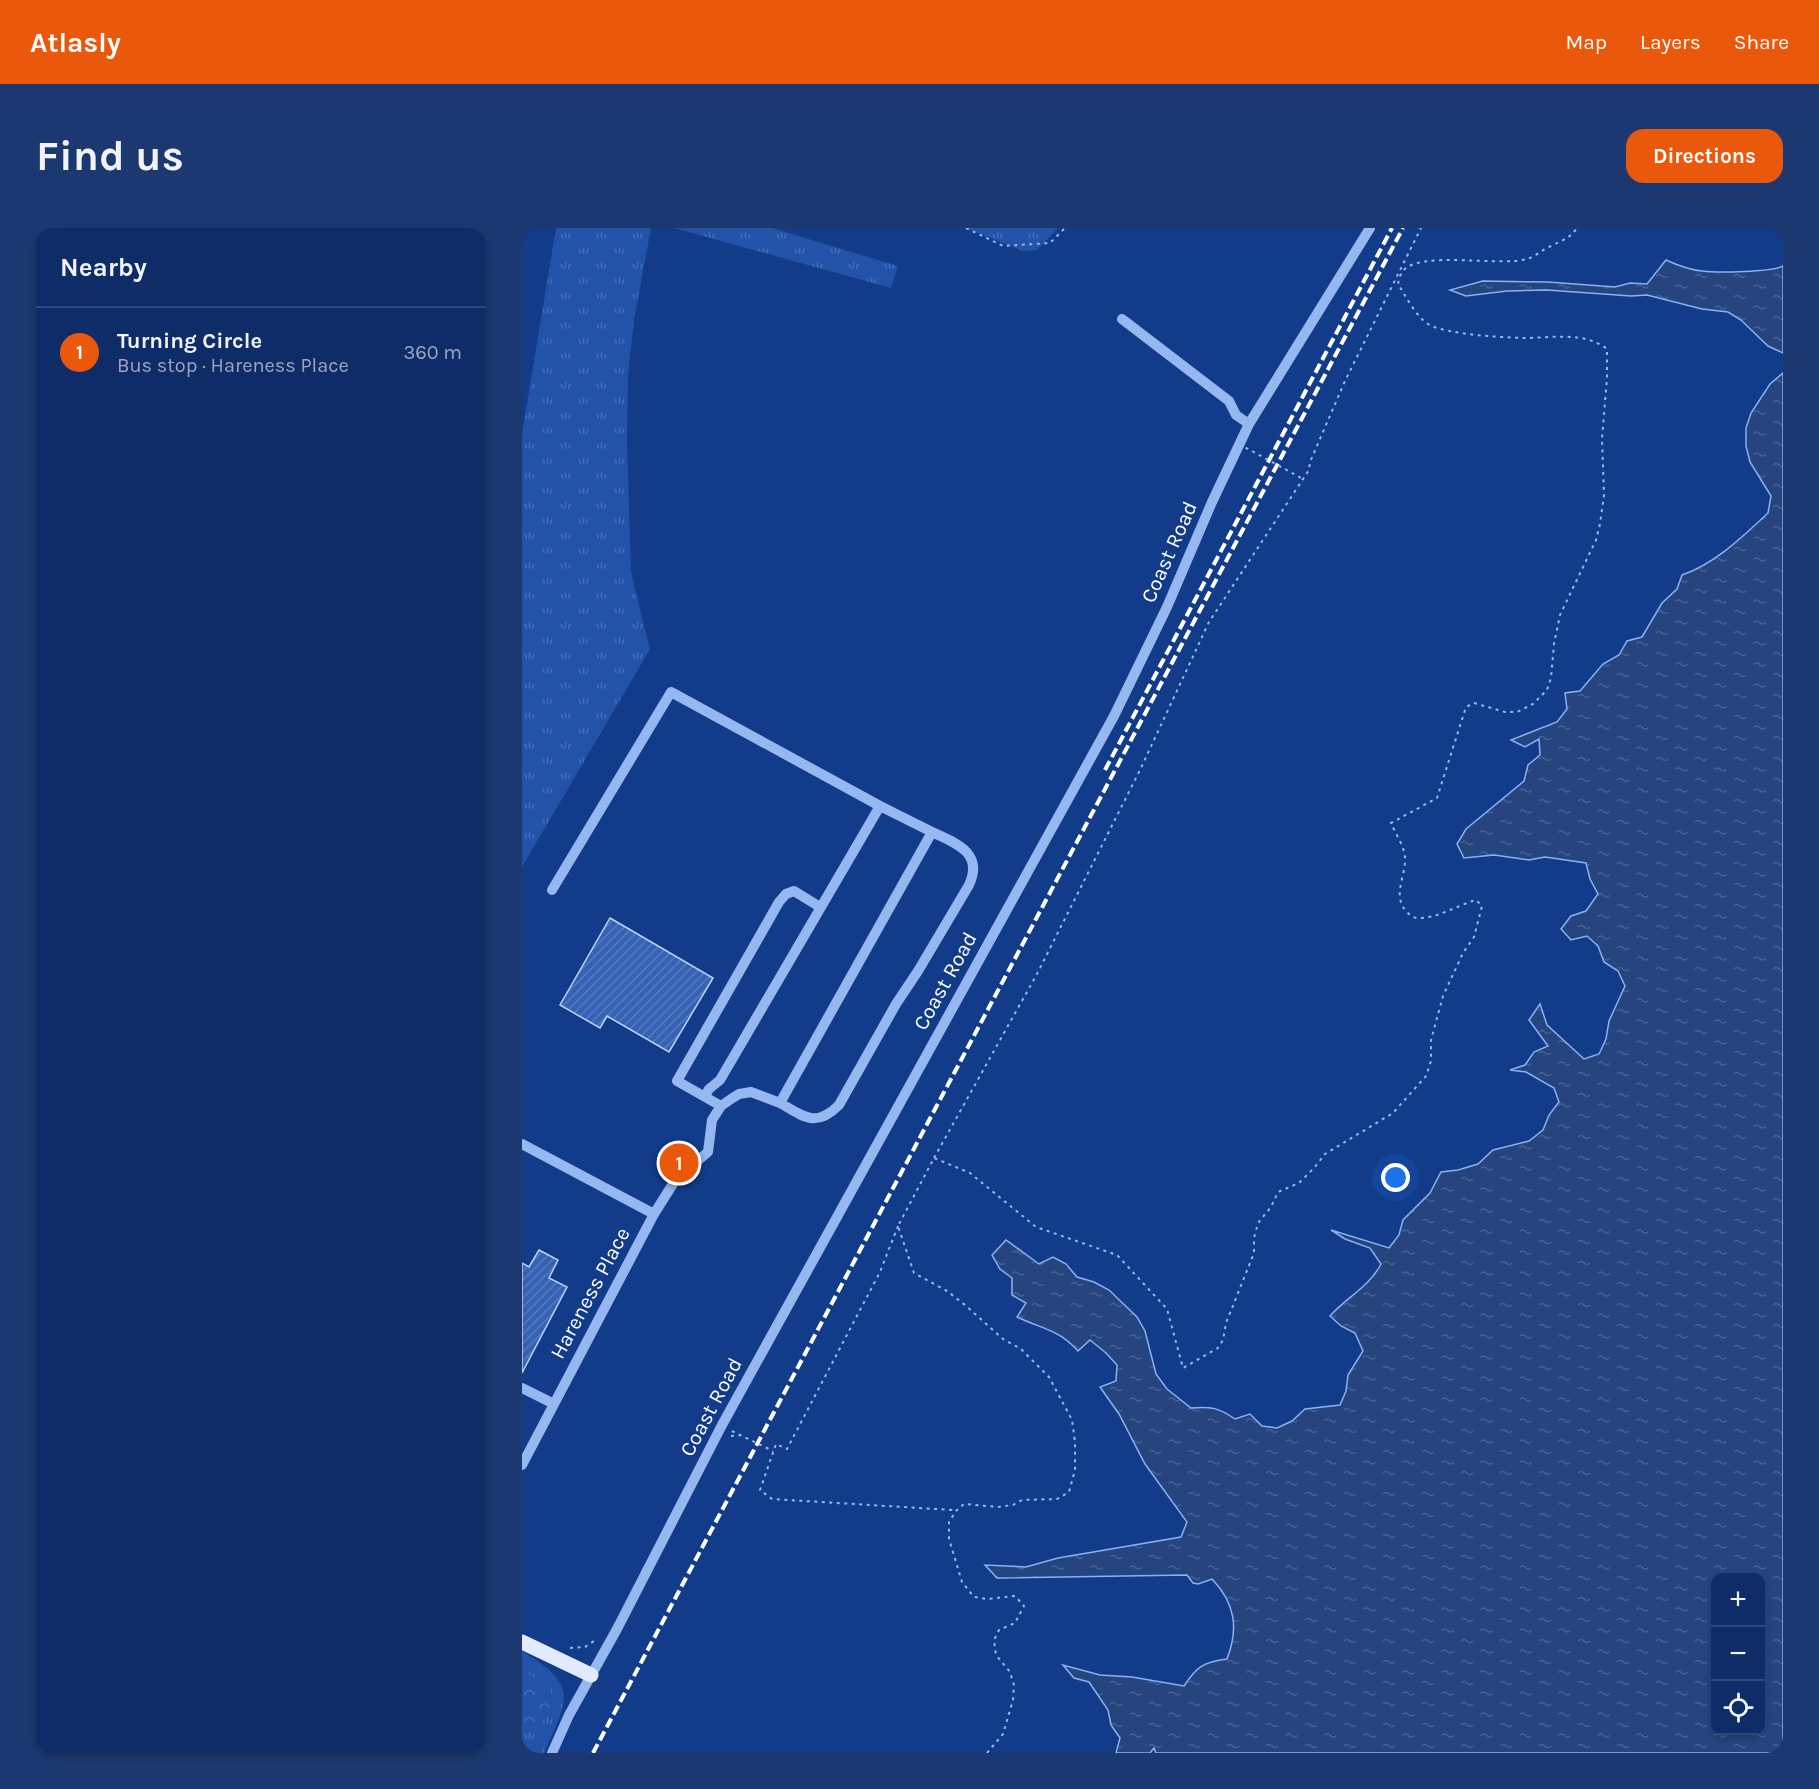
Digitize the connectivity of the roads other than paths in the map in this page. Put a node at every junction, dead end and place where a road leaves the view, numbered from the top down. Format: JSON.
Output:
{"nodes":[{"id":1,"x":1370,"y":228,"type":"edge"},
{"id":2,"x":1122,"y":319,"type":"dead end"},
{"id":3,"x":1249,"y":424,"type":"junction"},
{"id":4,"x":880,"y":806,"type":"junction"},
{"id":5,"x":932,"y":832,"type":"junction"},
{"id":6,"x":552,"y":890,"type":"dead end"},
{"id":7,"x":820,"y":907,"type":"junction"},
{"id":8,"x":705,"y":1096,"type":"junction"},
{"id":9,"x":780,"y":1103,"type":"junction"},
{"id":10,"x":721,"y":1106,"type":"junction"},
{"id":11,"x":524,"y":1149,"type":"edge"},
{"id":12,"x":654,"y":1214,"type":"junction"},
{"id":13,"x":522,"y":1388,"type":"edge"},
{"id":14,"x":554,"y":1404,"type":"junction"},
{"id":15,"x":522,"y":1464,"type":"edge"},
{"id":16,"x":522,"y":1642,"type":"edge"},
{"id":17,"x":591,"y":1676,"type":"junction"},
{"id":18,"x":552,"y":1753,"type":"edge"}],
"edges":[{"from":1,"to":3,"type":"street","name":"Coast Road"},
{"from":2,"to":3,"type":"street"},
{"from":3,"to":17,"type":"street","name":"Coast Road"},
{"from":4,"to":5,"type":"street"},
{"from":4,"to":6,"type":"street"},
{"from":4,"to":7,"type":"street"},
{"from":5,"to":9,"type":"street"},
{"from":5,"to":9,"type":"street"},
{"from":7,"to":8,"type":"street"},
{"from":7,"to":8,"type":"street"},
{"from":8,"to":10,"type":"street"},
{"from":9,"to":10,"type":"street"},
{"from":10,"to":12,"type":"street","name":"Hareness Place"},
{"from":11,"to":12,"type":"street"},
{"from":12,"to":14,"type":"street","name":"Hareness Place"},
{"from":13,"to":14,"type":"street"},
{"from":14,"to":15,"type":"street","name":"Hareness Place"},
{"from":16,"to":17,"type":"main road"},
{"from":17,"to":18,"type":"street","name":"Coast Road"}]}
